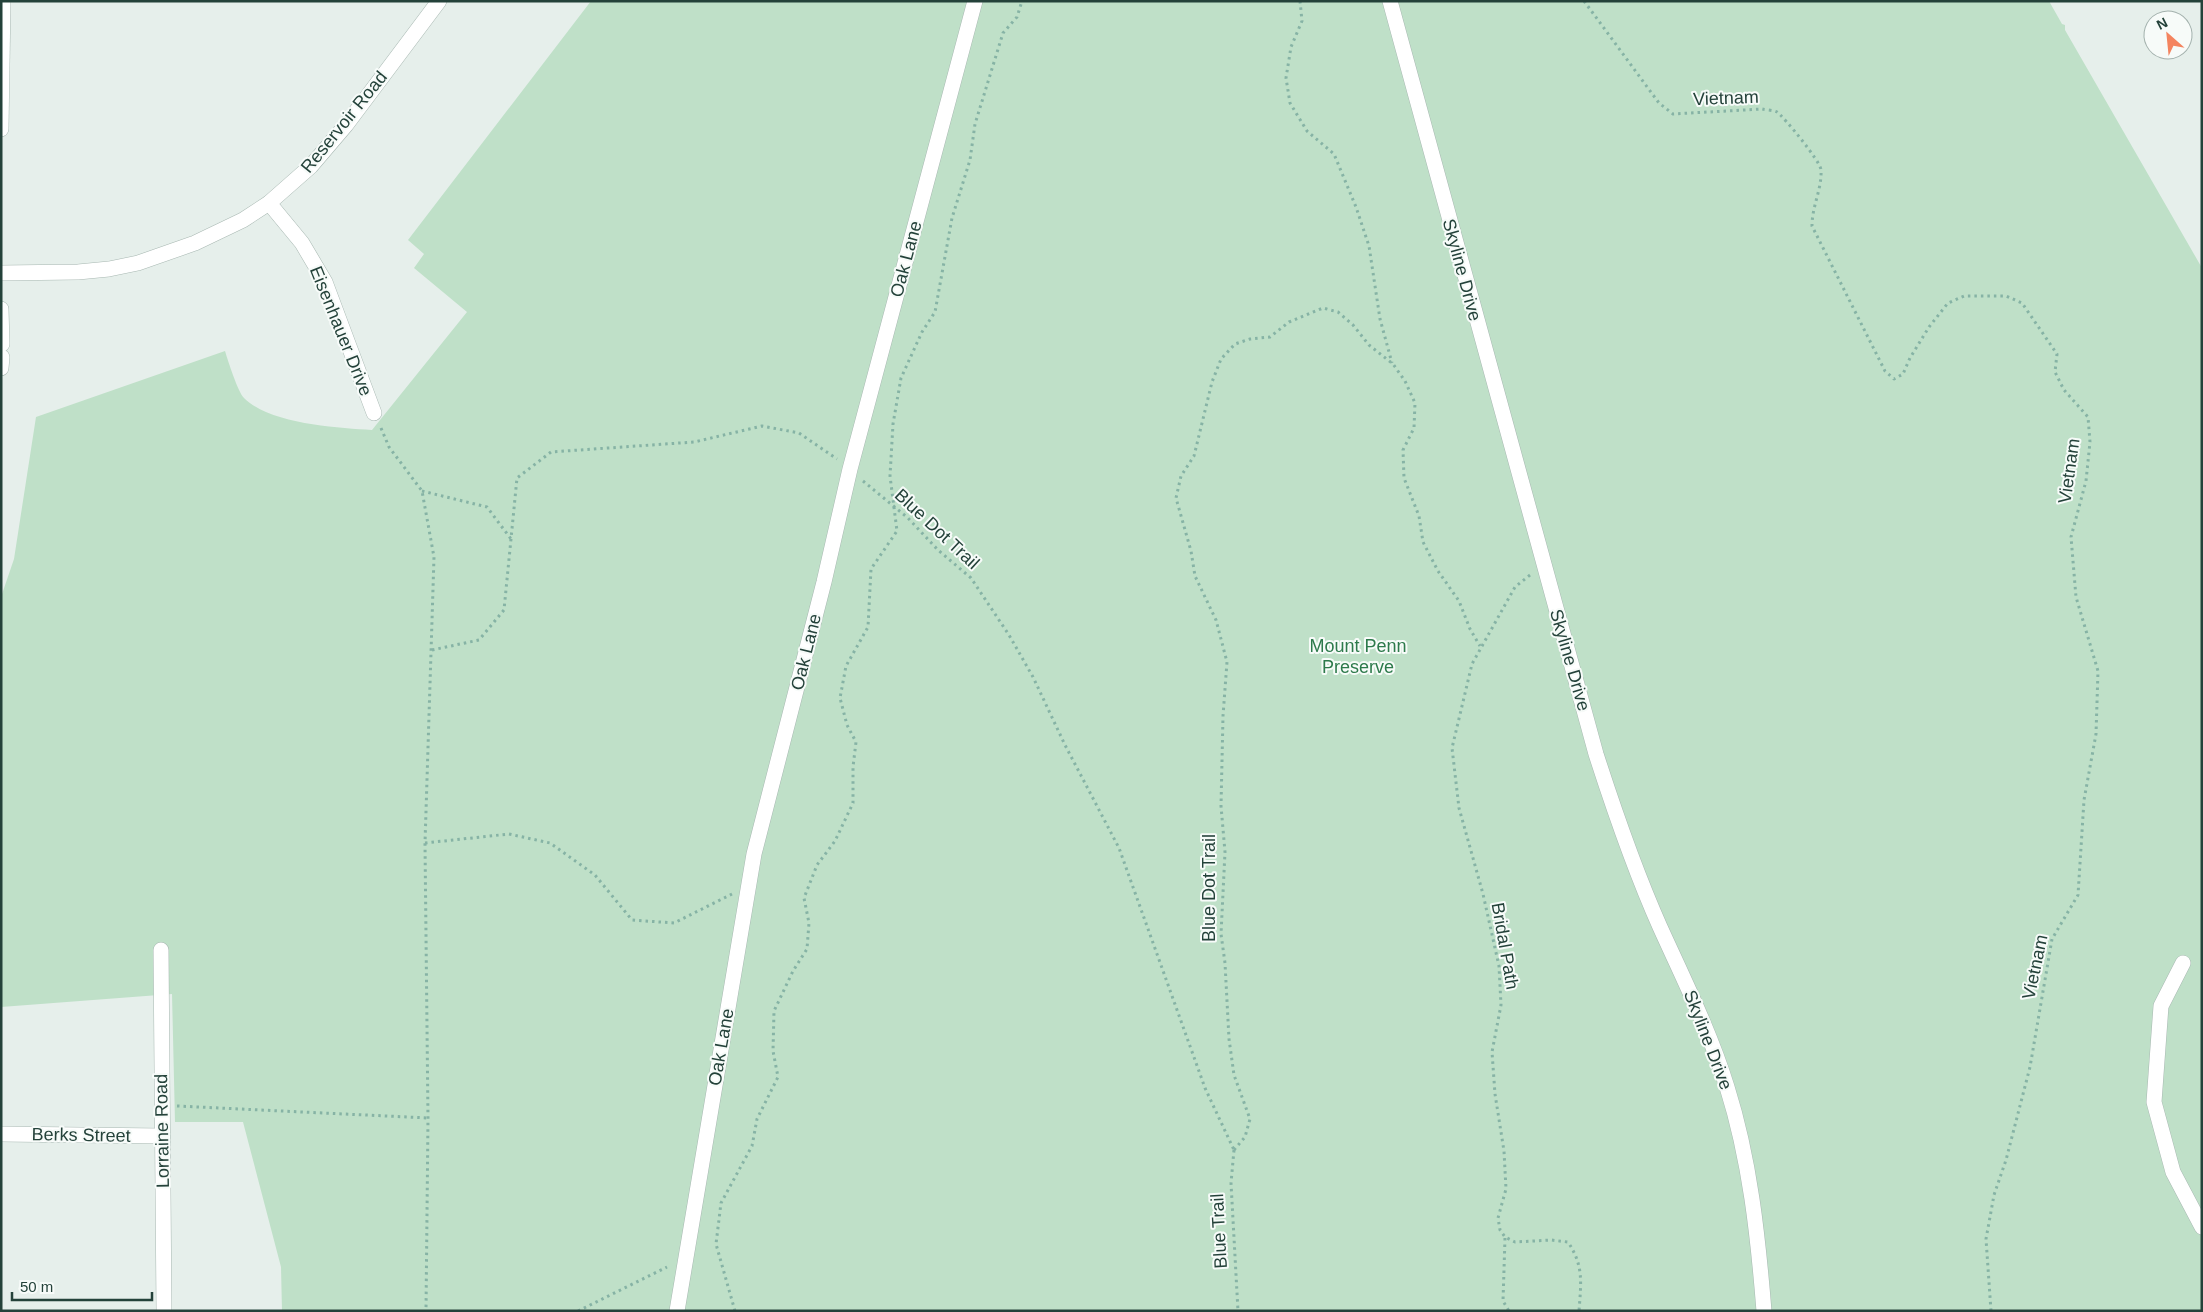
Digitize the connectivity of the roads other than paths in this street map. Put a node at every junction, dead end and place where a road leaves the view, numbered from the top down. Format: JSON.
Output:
{"nodes":[{"id":1,"x":3,"y":1,"type":"edge"},
{"id":2,"x":439,"y":1,"type":"edge"},
{"id":3,"x":975,"y":1,"type":"edge"},
{"id":4,"x":1390,"y":1,"type":"edge"},
{"id":5,"x":1,"y":129,"type":"edge"},
{"id":6,"x":269,"y":203,"type":"junction"},
{"id":7,"x":1,"y":273,"type":"edge"},
{"id":8,"x":1,"y":309,"type":"edge"},
{"id":9,"x":2,"y":356,"type":"edge"},
{"id":10,"x":374,"y":413,"type":"road end"},
{"id":11,"x":161,"y":950,"type":"dead end"},
{"id":12,"x":2183,"y":962,"type":"dead end"},
{"id":13,"x":1,"y":1134,"type":"edge"},
{"id":14,"x":161,"y":1136,"type":"junction"},
{"id":15,"x":2202,"y":1227,"type":"edge"},
{"id":16,"x":164,"y":1311,"type":"edge"},
{"id":17,"x":677,"y":1311,"type":"edge"},
{"id":18,"x":1764,"y":1311,"type":"edge"}],
"edges":[{"from":1,"to":5,"type":"street"},
{"from":2,"to":6,"type":"street","name":"Reservoir Road"},
{"from":3,"to":17,"type":"street","name":"Oak Lane"},
{"from":4,"to":18,"type":"street","name":"Skyline Drive"},
{"from":6,"to":7,"type":"street","name":"Reservoir Road"},
{"from":6,"to":10,"type":"street","name":"Eisenhauer Drive"},
{"from":8,"to":9,"type":"street"},
{"from":11,"to":14,"type":"street","name":"Lorraine Road"},
{"from":12,"to":15,"type":"street"},
{"from":13,"to":14,"type":"street","name":"Berks Street"},
{"from":14,"to":16,"type":"street","name":"Lorraine Road"}]}
